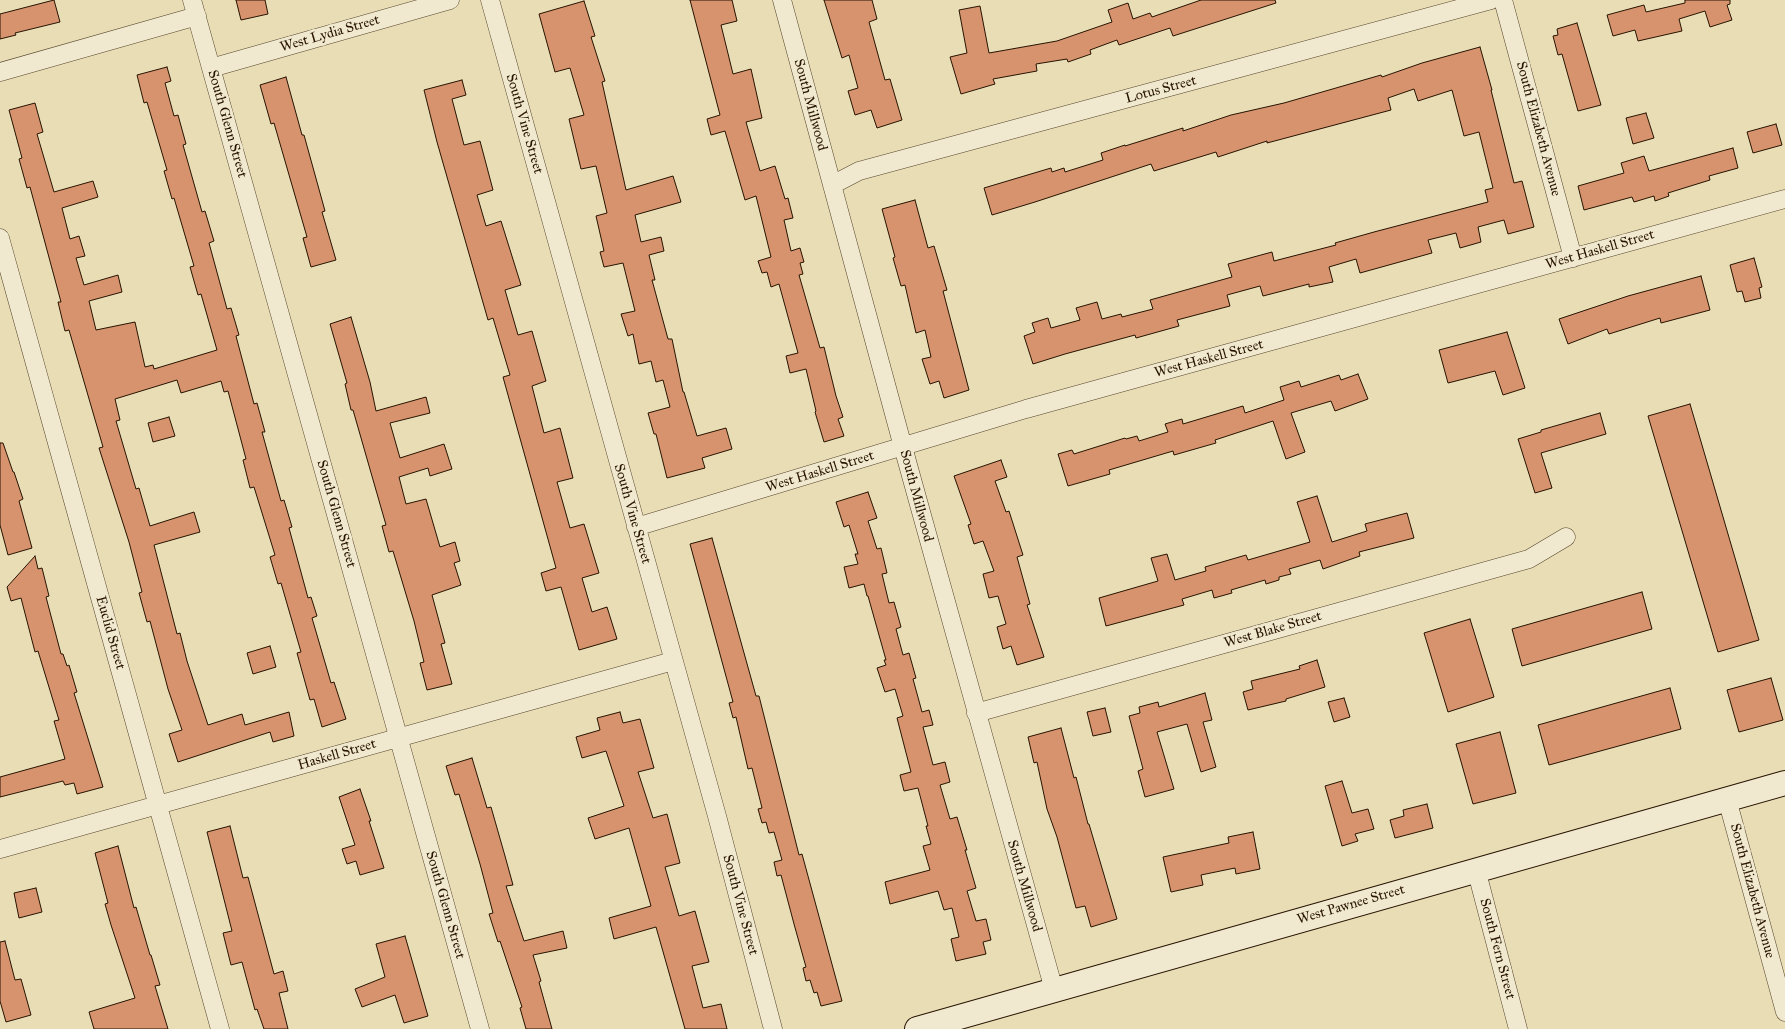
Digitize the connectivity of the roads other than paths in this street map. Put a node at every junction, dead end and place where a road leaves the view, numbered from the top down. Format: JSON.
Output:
{"nodes":[{"id":1,"x":450,"y":0,"type":"edge"},
{"id":2,"x":490,"y":0,"type":"edge"},
{"id":3,"x":782,"y":0,"type":"edge"},
{"id":4,"x":1492,"y":0,"type":"edge"},
{"id":5,"x":1503,"y":0,"type":"edge"},
{"id":6,"x":195,"y":8,"type":"edge"},
{"id":7,"x":211,"y":68,"type":"junction"},
{"id":8,"x":0,"y":72,"type":"edge"},
{"id":9,"x":832,"y":185,"type":"junction"},
{"id":10,"x":1785,"y":199,"type":"edge"},
{"id":11,"x":0,"y":238,"type":"edge"},
{"id":12,"x":1573,"y":258,"type":"junction"},
{"id":13,"x":903,"y":447,"type":"junction"},
{"id":14,"x":636,"y":527,"type":"junction"},
{"id":15,"x":1566,"y":537,"type":"dead end"},
{"id":16,"x":674,"y":661,"type":"junction"},
{"id":17,"x":976,"y":713,"type":"junction"},
{"id":18,"x":399,"y":738,"type":"junction"},
{"id":19,"x":1785,"y":783,"type":"edge"},
{"id":20,"x":1727,"y":799,"type":"junction"},
{"id":21,"x":158,"y":805,"type":"junction"},
{"id":22,"x":0,"y":849,"type":"edge"},
{"id":23,"x":1476,"y":870,"type":"junction"},
{"id":24,"x":1054,"y":990,"type":"junction"},
{"id":25,"x":1785,"y":1012,"type":"edge"},
{"id":26,"x":220,"y":1029,"type":"edge"},
{"id":27,"x":480,"y":1029,"type":"edge"},
{"id":28,"x":772,"y":1029,"type":"edge"},
{"id":29,"x":917,"y":1029,"type":"edge"},
{"id":30,"x":1518,"y":1029,"type":"edge"}],
"edges":[{"from":1,"to":7,"type":"street","name":"West Lydia Street"},
{"from":2,"to":14,"type":"street","name":"South Vine Street"},
{"from":3,"to":9,"type":"street","name":"South Millwood"},
{"from":4,"to":9,"type":"street","name":"Lotus Street"},
{"from":5,"to":12,"type":"street","name":"South Elizabeth Avenue"},
{"from":6,"to":7,"type":"street","name":"South Glenn Street"},
{"from":6,"to":8,"type":"street"},
{"from":7,"to":18,"type":"street","name":"South Glenn Street"},
{"from":9,"to":13,"type":"street","name":"South Millwood"},
{"from":10,"to":12,"type":"street","name":"West Haskell Street"},
{"from":11,"to":21,"type":"street","name":"Euclid Street"},
{"from":12,"to":13,"type":"street","name":"West Haskell Street"},
{"from":13,"to":14,"type":"street","name":"West Haskell Street"},
{"from":13,"to":17,"type":"street","name":"South Millwood"},
{"from":14,"to":16,"type":"street","name":"South Vine Street"},
{"from":15,"to":17,"type":"street","name":"West Blake Street"},
{"from":16,"to":18,"type":"street","name":"Haskell Street"},
{"from":16,"to":28,"type":"street","name":"South Vine Street"},
{"from":17,"to":24,"type":"street","name":"South Millwood"},
{"from":18,"to":21,"type":"street","name":"Haskell Street"},
{"from":18,"to":27,"type":"street","name":"South Glenn Street"},
{"from":19,"to":20,"type":"main road","name":"West Pawnee Street"},
{"from":20,"to":23,"type":"main road","name":"West Pawnee Street"},
{"from":20,"to":25,"type":"street","name":"South Elizabeth Avenue"},
{"from":21,"to":22,"type":"street","name":"Haskell Street"},
{"from":21,"to":26,"type":"street","name":"Euclid Street"},
{"from":23,"to":24,"type":"main road","name":"West Pawnee Street"},
{"from":23,"to":30,"type":"street","name":"South Fern Street"},
{"from":24,"to":29,"type":"main road","name":"West Pawnee Street"}]}
